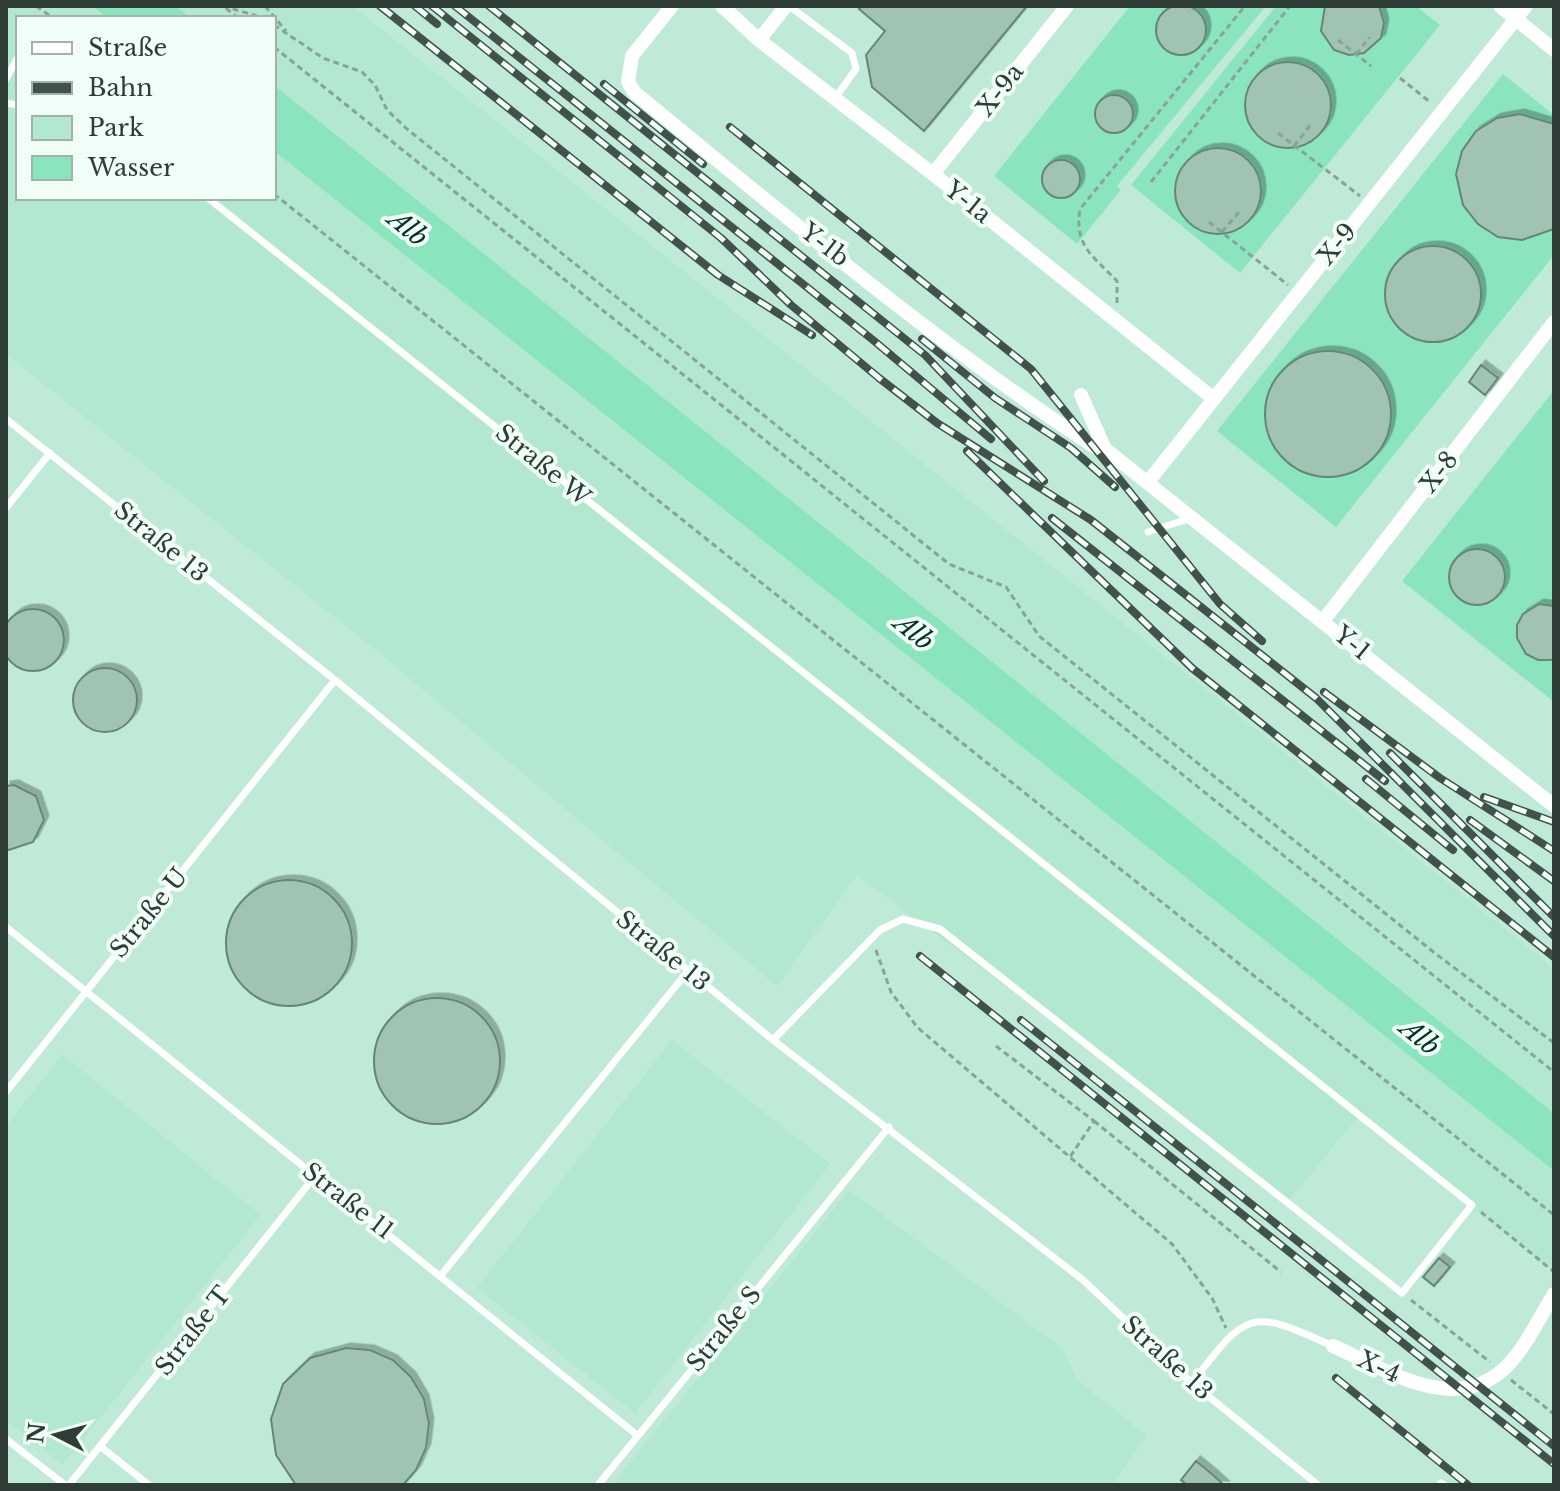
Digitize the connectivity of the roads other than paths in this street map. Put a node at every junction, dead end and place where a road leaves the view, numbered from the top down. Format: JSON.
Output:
{"nodes":[{"id":1,"x":672,"y":6,"type":"edge"},
{"id":2,"x":722,"y":6,"type":"edge"},
{"id":3,"x":788,"y":6,"type":"edge"},
{"id":4,"x":1067,"y":6,"type":"edge"},
{"id":5,"x":1500,"y":6,"type":"edge"},
{"id":6,"x":1526,"y":6,"type":"edge"},
{"id":7,"x":1516,"y":19,"type":"junction"},
{"id":8,"x":759,"y":40,"type":"junction"},
{"id":9,"x":1554,"y":50,"type":"edge"},
{"id":10,"x":16,"y":61,"type":"edge"},
{"id":11,"x":6,"y":79,"type":"edge"},
{"id":12,"x":834,"y":100,"type":"junction"},
{"id":13,"x":933,"y":174,"type":"junction"},
{"id":14,"x":211,"y":200,"type":"edge"},
{"id":15,"x":1554,"y":322,"type":"edge"},
{"id":16,"x":1081,"y":395,"type":"dead end"},
{"id":17,"x":1214,"y":399,"type":"junction"},
{"id":18,"x":6,"y":419,"type":"edge"},
{"id":19,"x":1105,"y":449,"type":"junction"},
{"id":20,"x":50,"y":453,"type":"junction"},
{"id":21,"x":1148,"y":482,"type":"junction"},
{"id":22,"x":6,"y":508,"type":"edge"},
{"id":23,"x":1193,"y":517,"type":"junction"},
{"id":24,"x":1148,"y":532,"type":"dead end"},
{"id":25,"x":1323,"y":621,"type":"junction"},
{"id":26,"x":335,"y":680,"type":"junction"},
{"id":27,"x":1554,"y":806,"type":"edge"},
{"id":28,"x":6,"y":927,"type":"edge"},
{"id":29,"x":688,"y":971,"type":"junction"},
{"id":30,"x":87,"y":991,"type":"junction"},
{"id":31,"x":773,"y":1040,"type":"junction"},
{"id":32,"x":6,"y":1092,"type":"edge"},
{"id":33,"x":889,"y":1127,"type":"junction"},
{"id":34,"x":315,"y":1176,"type":"junction"},
{"id":35,"x":442,"y":1274,"type":"junction"},
{"id":36,"x":1554,"y":1294,"type":"edge"},
{"id":37,"x":1333,"y":1346,"type":"joint"},
{"id":38,"x":1192,"y":1383,"type":"junction"},
{"id":39,"x":637,"y":1435,"type":"junction"},
{"id":40,"x":6,"y":1439,"type":"edge"},
{"id":41,"x":101,"y":1447,"type":"junction"},
{"id":42,"x":67,"y":1485,"type":"edge"},
{"id":43,"x":149,"y":1485,"type":"edge"},
{"id":44,"x":598,"y":1485,"type":"edge"},
{"id":45,"x":1318,"y":1485,"type":"edge"}],
"edges":[{"from":1,"to":19,"type":"street","name":"Y-1b"},
{"from":2,"to":8,"type":"street","name":"Y-1a"},
{"from":3,"to":8,"type":"street"},
{"from":3,"to":12,"type":"lane"},
{"from":4,"to":13,"type":"street","name":"X-9a"},
{"from":5,"to":7,"type":"street"},
{"from":6,"to":7,"type":"street","name":"X-9"},
{"from":7,"to":9,"type":"street"},
{"from":7,"to":17,"type":"street","name":"X-9"},
{"from":8,"to":12,"type":"street","name":"Y-1a"},
{"from":10,"to":11,"type":"lane"},
{"from":12,"to":13,"type":"street","name":"Y-1a"},
{"from":13,"to":17,"type":"street","name":"Y-1a"},
{"from":14,"to":31,"type":"lane","name":"Straße W"},
{"from":15,"to":25,"type":"street","name":"X-8"},
{"from":16,"to":19,"type":"street","name":"Y-1b"},
{"from":17,"to":21,"type":"street","name":"X-9"},
{"from":18,"to":20,"type":"lane","name":"Straße 13"},
{"from":19,"to":21,"type":"street","name":"Y-1b"},
{"from":20,"to":22,"type":"lane"},
{"from":20,"to":26,"type":"lane","name":"Straße 13"},
{"from":21,"to":23,"type":"street","name":"Y-1"},
{"from":23,"to":24,"type":"lane"},
{"from":23,"to":25,"type":"street","name":"Y-1"},
{"from":25,"to":27,"type":"street","name":"Y-1"},
{"from":26,"to":29,"type":"lane","name":"Straße 13"},
{"from":26,"to":30,"type":"lane","name":"Straße U"},
{"from":28,"to":30,"type":"lane","name":"Straße 11"},
{"from":29,"to":31,"type":"lane","name":"Straße 13"},
{"from":29,"to":35,"type":"lane"},
{"from":30,"to":32,"type":"lane","name":"Straße U"},
{"from":30,"to":34,"type":"lane","name":"Straße 11"},
{"from":31,"to":33,"type":"lane","name":"Straße 13"},
{"from":33,"to":38,"type":"lane","name":"Straße 13"},
{"from":33,"to":39,"type":"lane","name":"Straße S"},
{"from":34,"to":35,"type":"lane","name":"Straße 11"},
{"from":34,"to":41,"type":"lane","name":"Straße T"},
{"from":35,"to":39,"type":"lane","name":"Straße 11"},
{"from":36,"to":37,"type":"street","name":"X-4"},
{"from":37,"to":38,"type":"lane","name":"X-4"},
{"from":38,"to":45,"type":"lane","name":"Straße 13"},
{"from":39,"to":44,"type":"lane","name":"Straße S"},
{"from":40,"to":42,"type":"lane"},
{"from":41,"to":42,"type":"lane","name":"Straße T"},
{"from":41,"to":43,"type":"lane"}]}
